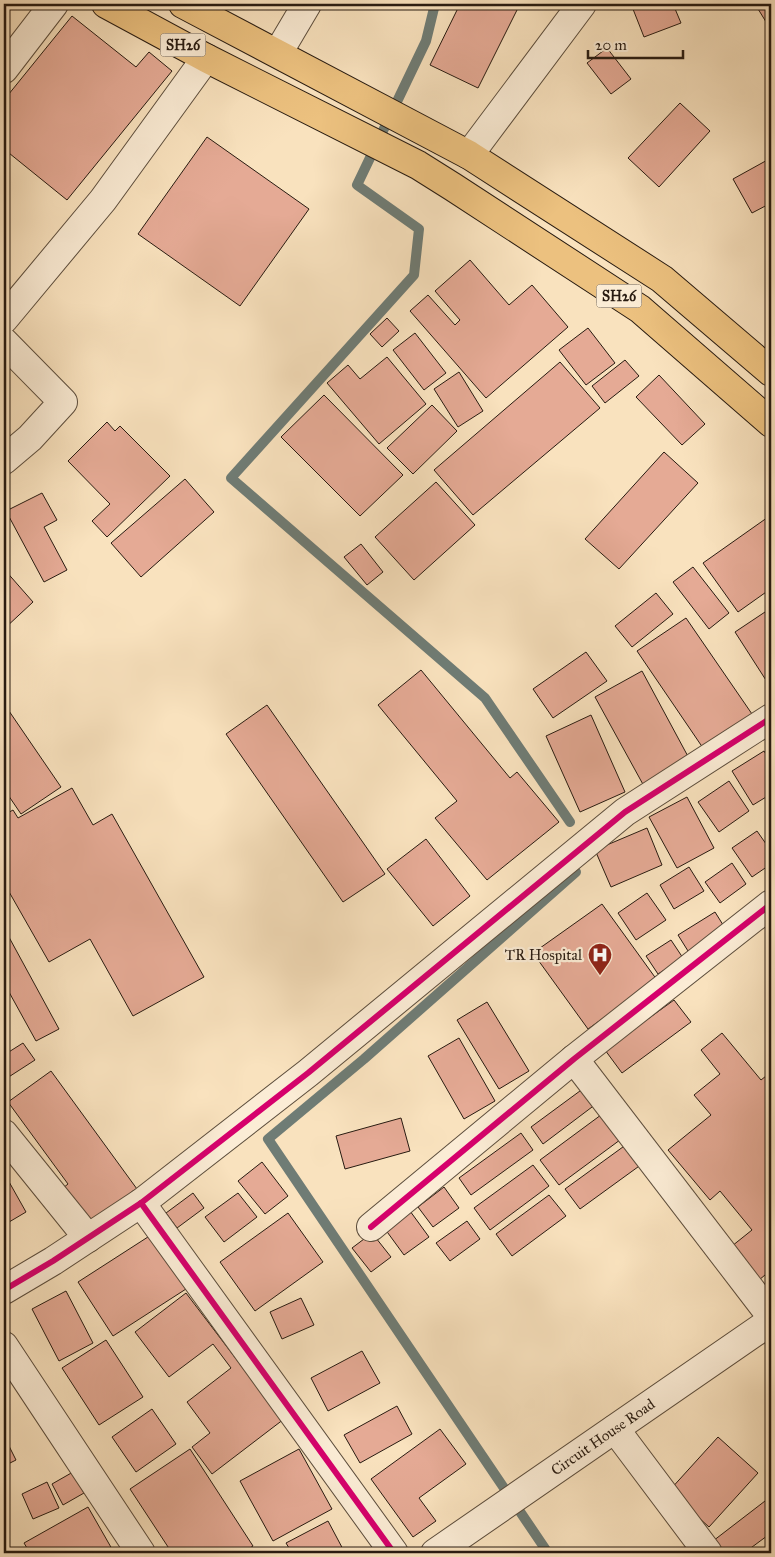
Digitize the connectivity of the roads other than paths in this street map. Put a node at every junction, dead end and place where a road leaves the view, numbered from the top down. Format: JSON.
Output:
{"nodes":[{"id":1,"x":54,"y":4,"type":"edge"},
{"id":2,"x":106,"y":4,"type":"edge"},
{"id":3,"x":183,"y":4,"type":"edge"},
{"id":4,"x":306,"y":4,"type":"edge"},
{"id":5,"x":582,"y":4,"type":"edge"},
{"id":6,"x":278,"y":54,"type":"junction"},
{"id":7,"x":206,"y":58,"type":"junction"},
{"id":8,"x":4,"y":69,"type":"edge"},
{"id":9,"x":469,"y":155,"type":"junction"},
{"id":10,"x":4,"y":319,"type":"edge"},
{"id":11,"x":4,"y":342,"type":"edge"},
{"id":12,"x":771,"y":372,"type":"edge"},
{"id":13,"x":771,"y":423,"type":"edge"},
{"id":14,"x":4,"y":460,"type":"edge"},
{"id":15,"x":771,"y":718,"type":"edge"},
{"id":16,"x":771,"y":904,"type":"edge"},
{"id":17,"x":574,"y":1059,"type":"junction"},
{"id":18,"x":4,"y":1134,"type":"edge"},
{"id":19,"x":141,"y":1203,"type":"junction"},
{"id":20,"x":371,"y":1227,"type":"dead end"},
{"id":21,"x":88,"y":1238,"type":"junction"},
{"id":22,"x":4,"y":1290,"type":"edge"},
{"id":23,"x":771,"y":1316,"type":"edge"},
{"id":24,"x":771,"y":1321,"type":"edge"},
{"id":25,"x":4,"y":1346,"type":"edge"},
{"id":26,"x":614,"y":1429,"type":"junction"},
{"id":27,"x":141,"y":1553,"type":"edge"},
{"id":28,"x":394,"y":1553,"type":"edge"},
{"id":29,"x":436,"y":1553,"type":"edge"},
{"id":30,"x":708,"y":1553,"type":"edge"}],
"edges":[{"from":1,"to":8,"type":"street"},
{"from":2,"to":7,"type":"main road","number":"SH26"},
{"from":3,"to":6,"type":"main road","number":"SH26"},
{"from":4,"to":6,"type":"street"},
{"from":5,"to":9,"type":"street"},
{"from":6,"to":9,"type":"main road"},
{"from":7,"to":10,"type":"street"},
{"from":7,"to":13,"type":"main road","number":"SH26"},
{"from":9,"to":12,"type":"main road","number":"SH26"},
{"from":11,"to":14,"type":"street"},
{"from":15,"to":19,"type":"street"},
{"from":16,"to":17,"type":"street"},
{"from":17,"to":20,"type":"street"},
{"from":17,"to":23,"type":"street"},
{"from":18,"to":21,"type":"street"},
{"from":19,"to":21,"type":"street"},
{"from":19,"to":28,"type":"street"},
{"from":21,"to":22,"type":"street"},
{"from":24,"to":26,"type":"street","name":"Circuit House Road"},
{"from":25,"to":27,"type":"street"},
{"from":26,"to":29,"type":"street","name":"Circuit House Road"},
{"from":26,"to":30,"type":"street"}]}
